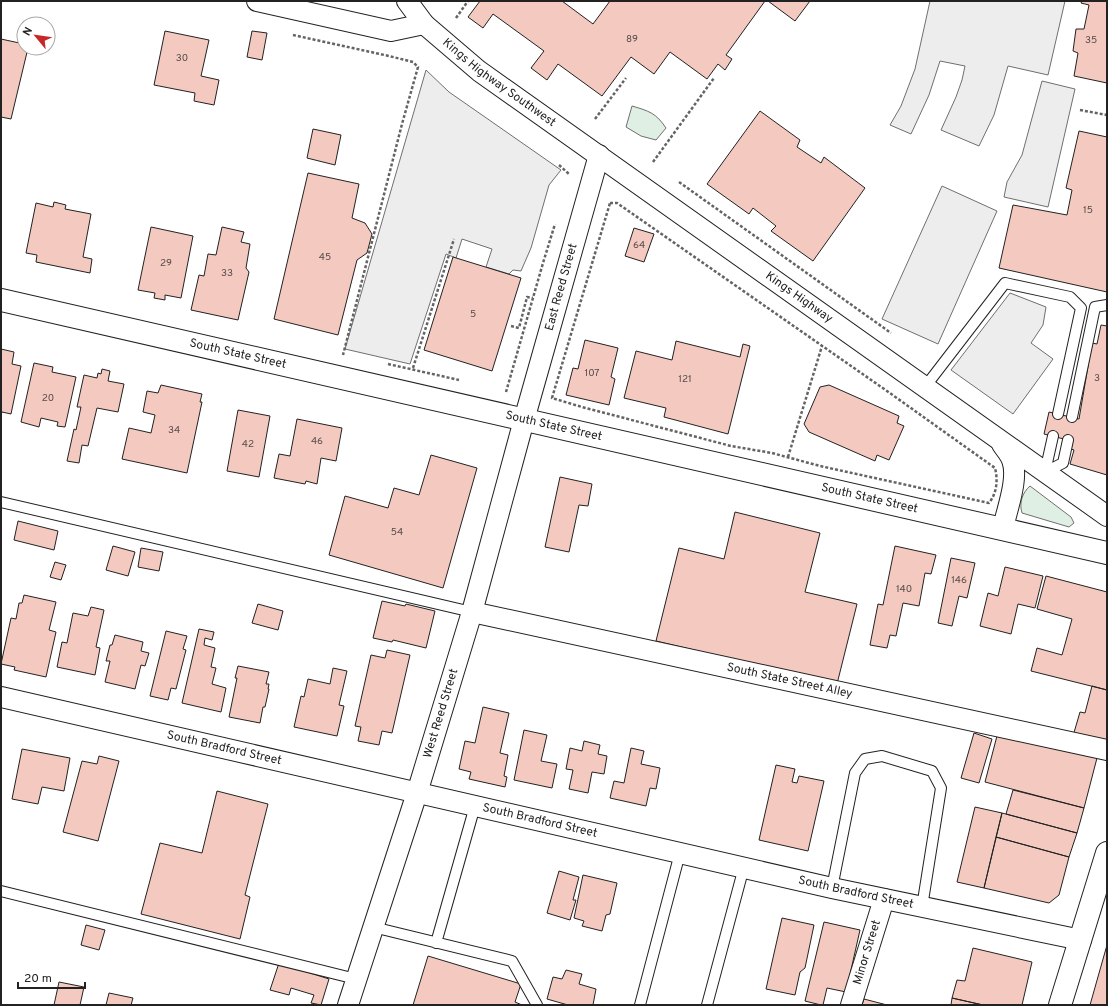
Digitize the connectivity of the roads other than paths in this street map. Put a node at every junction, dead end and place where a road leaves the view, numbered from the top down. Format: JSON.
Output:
{"nodes":[{"id":1,"x":257,"y":1,"type":"edge"},
{"id":2,"x":407,"y":1,"type":"edge"},
{"id":3,"x":424,"y":24,"type":"junction"},
{"id":4,"x":599,"y":155,"type":"junction"},
{"id":5,"x":1,"y":300,"type":"edge"},
{"id":6,"x":1107,"y":305,"type":"edge"},
{"id":7,"x":925,"y":387,"type":"junction"},
{"id":8,"x":1058,"y":414,"type":"dead end"},
{"id":9,"x":1072,"y":417,"type":"dead end"},
{"id":10,"x":524,"y":420,"type":"junction"},
{"id":11,"x":1053,"y":436,"type":"dead end"},
{"id":12,"x":1000,"y":440,"type":"junction"},
{"id":13,"x":1068,"y":440,"type":"dead end"},
{"id":14,"x":1045,"y":472,"type":"junction"},
{"id":15,"x":1,"y":502,"type":"edge"},
{"id":16,"x":1107,"y":516,"type":"edge"},
{"id":17,"x":1003,"y":528,"type":"junction"},
{"id":18,"x":1107,"y":552,"type":"edge"},
{"id":19,"x":472,"y":612,"type":"junction"},
{"id":20,"x":1,"y":697,"type":"edge"},
{"id":21,"x":1107,"y":750,"type":"edge"},
{"id":22,"x":417,"y":793,"type":"junction"},
{"id":23,"x":475,"y":806,"type":"junction"},
{"id":24,"x":680,"y":853,"type":"junction"},
{"id":25,"x":1107,"y":853,"type":"edge"},
{"id":26,"x":744,"y":867,"type":"junction"},
{"id":27,"x":832,"y":888,"type":"junction"},
{"id":28,"x":1,"y":891,"type":"edge"},
{"id":29,"x":884,"y":899,"type":"junction"},
{"id":30,"x":922,"y":907,"type":"junction"},
{"id":31,"x":373,"y":927,"type":"junction"},
{"id":32,"x":1081,"y":940,"type":"junction"},
{"id":33,"x":436,"y":943,"type":"junction"},
{"id":34,"x":356,"y":979,"type":"junction"},
{"id":35,"x":348,"y":1005,"type":"edge"},
{"id":36,"x":537,"y":1005,"type":"edge"},
{"id":37,"x":640,"y":1005,"type":"edge"},
{"id":38,"x":707,"y":1005,"type":"edge"},
{"id":39,"x":851,"y":1005,"type":"edge"},
{"id":40,"x":1060,"y":1005,"type":"edge"}],
"edges":[{"from":1,"to":3,"type":"street"},
{"from":2,"to":3,"type":"street","name":"Kings Highway Southwest"},
{"from":3,"to":4,"type":"street","name":"Kings Highway Southwest"},
{"from":4,"to":7,"type":"street","name":"Kings Highway"},
{"from":4,"to":10,"type":"street","name":"East Reed Street"},
{"from":5,"to":10,"type":"main road","name":"South State Street"},
{"from":6,"to":9,"type":"lane"},
{"from":7,"to":8,"type":"lane"},
{"from":7,"to":12,"type":"street","name":"Kings Highway"},
{"from":10,"to":17,"type":"main road","name":"South State Street"},
{"from":10,"to":19,"type":"street","name":"West Reed Street"},
{"from":11,"to":14,"type":"lane"},
{"from":12,"to":14,"type":"street","name":"Kings Highway"},
{"from":12,"to":17,"type":"street","name":"Kings Highway"},
{"from":13,"to":14,"type":"lane"},
{"from":14,"to":16,"type":"street","name":"Kings Highway"},
{"from":15,"to":19,"type":"lane"},
{"from":17,"to":18,"type":"main road","name":"South State Street"},
{"from":19,"to":21,"type":"street","name":"South State Street Alley"},
{"from":19,"to":22,"type":"street","name":"West Reed Street"},
{"from":20,"to":22,"type":"street","name":"South Bradford Street"},
{"from":22,"to":23,"type":"street","name":"South Bradford Street"},
{"from":22,"to":31,"type":"street","name":"West Reed Street"},
{"from":23,"to":24,"type":"street","name":"South Bradford Street"},
{"from":23,"to":33,"type":"lane"},
{"from":24,"to":26,"type":"street","name":"South Bradford Street"},
{"from":24,"to":37,"type":"lane"},
{"from":25,"to":32,"type":"main road"},
{"from":26,"to":27,"type":"street","name":"South Bradford Street"},
{"from":26,"to":38,"type":"lane"},
{"from":27,"to":29,"type":"street","name":"South Bradford Street"},
{"from":27,"to":30,"type":"lane"},
{"from":28,"to":34,"type":"lane"},
{"from":29,"to":30,"type":"street","name":"South Bradford Street"},
{"from":29,"to":39,"type":"street","name":"Minor Street"},
{"from":30,"to":32,"type":"street","name":"South Bradford Street"},
{"from":31,"to":33,"type":"lane"},
{"from":31,"to":34,"type":"street","name":"West Reed Street"},
{"from":32,"to":40,"type":"main road"},
{"from":33,"to":36,"type":"lane"},
{"from":34,"to":35,"type":"street","name":"West Reed Street"}]}
